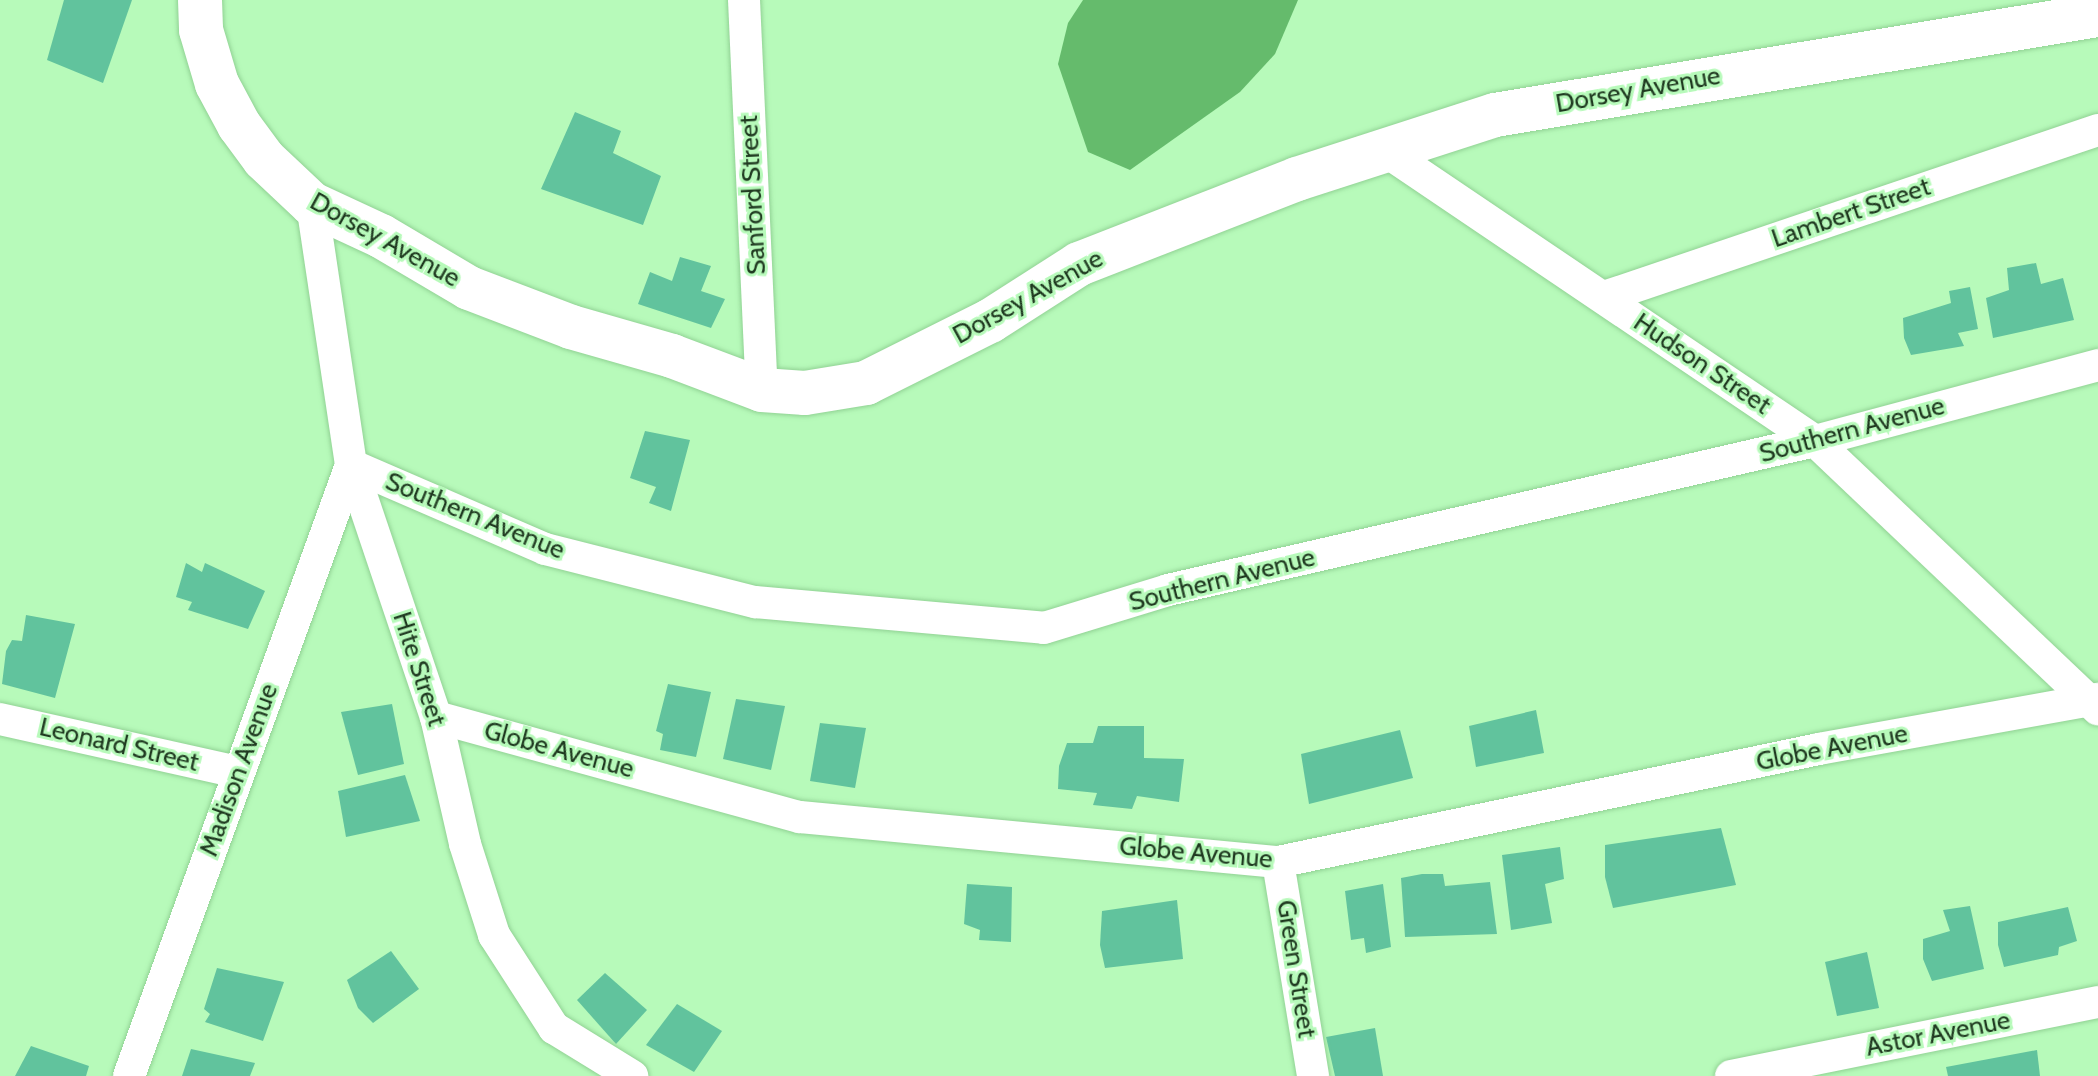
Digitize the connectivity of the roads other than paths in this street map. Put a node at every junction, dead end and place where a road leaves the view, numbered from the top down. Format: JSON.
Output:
{"nodes":[{"id":1,"x":200,"y":0,"type":"edge"},
{"id":2,"x":744,"y":0,"type":"edge"},
{"id":3,"x":2098,"y":15,"type":"edge"},
{"id":4,"x":2098,"y":130,"type":"edge"},
{"id":5,"x":1384,"y":150,"type":"junction"},
{"id":6,"x":312,"y":204,"type":"junction"},
{"id":7,"x":1604,"y":297,"type":"junction"},
{"id":8,"x":2098,"y":365,"type":"edge"},
{"id":9,"x":762,"y":390,"type":"junction"},
{"id":10,"x":1815,"y":441,"type":"junction"},
{"id":11,"x":351,"y":465,"type":"junction"},
{"id":12,"x":2095,"y":703,"type":"edge"},
{"id":13,"x":436,"y":717,"type":"junction"},
{"id":14,"x":0,"y":719,"type":"edge"},
{"id":15,"x":238,"y":772,"type":"junction"},
{"id":16,"x":1278,"y":862,"type":"junction"},
{"id":17,"x":2098,"y":1002,"type":"edge"},
{"id":18,"x":129,"y":1076,"type":"edge"},
{"id":19,"x":632,"y":1076,"type":"edge"},
{"id":20,"x":1313,"y":1076,"type":"edge"},
{"id":21,"x":1731,"y":1076,"type":"edge"}],
"edges":[{"from":1,"to":6,"type":"street","name":"Dorsey Avenue"},
{"from":2,"to":9,"type":"street","name":"Sanford Street"},
{"from":3,"to":5,"type":"street","name":"Dorsey Avenue"},
{"from":4,"to":7,"type":"street","name":"Lambert Street"},
{"from":5,"to":7,"type":"street","name":"Hudson Street"},
{"from":5,"to":9,"type":"street","name":"Dorsey Avenue"},
{"from":6,"to":9,"type":"street","name":"Dorsey Avenue"},
{"from":6,"to":11,"type":"street","name":"Hite Street"},
{"from":7,"to":10,"type":"street","name":"Hudson Street"},
{"from":8,"to":10,"type":"street","name":"Southern Avenue"},
{"from":10,"to":11,"type":"street","name":"Southern Avenue"},
{"from":10,"to":12,"type":"street","name":"Hudson Street"},
{"from":11,"to":13,"type":"street","name":"Hite Street"},
{"from":11,"to":15,"type":"street","name":"Madison Avenue"},
{"from":12,"to":16,"type":"street","name":"Globe Avenue"},
{"from":13,"to":16,"type":"street","name":"Globe Avenue"},
{"from":13,"to":19,"type":"street","name":"Hite Street"},
{"from":14,"to":15,"type":"street","name":"Leonard Street"},
{"from":15,"to":18,"type":"street","name":"Madison Avenue"},
{"from":16,"to":20,"type":"street","name":"Green Street"},
{"from":17,"to":21,"type":"street","name":"Astor Avenue"}]}
